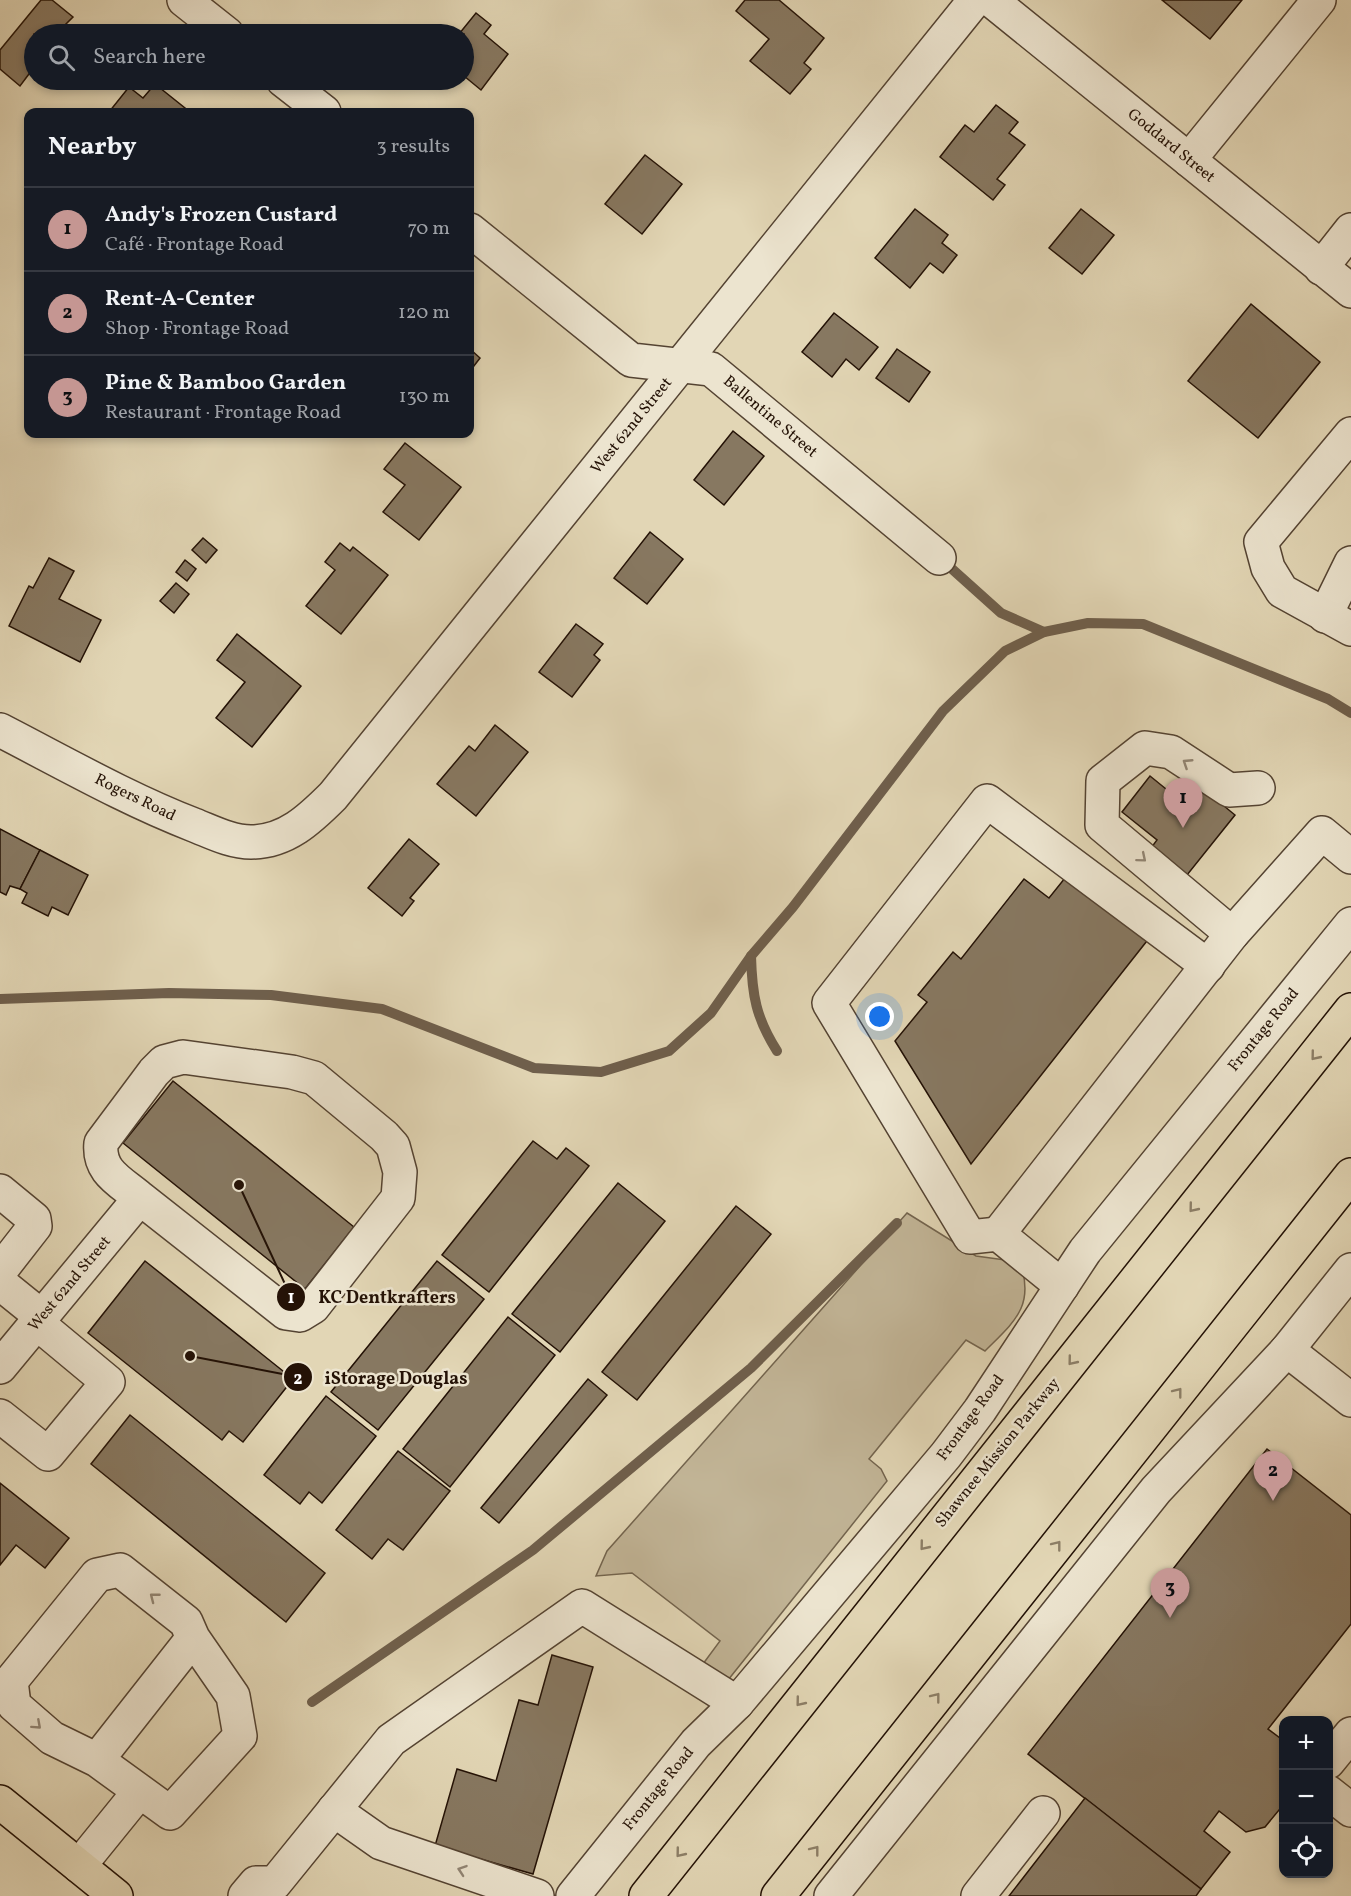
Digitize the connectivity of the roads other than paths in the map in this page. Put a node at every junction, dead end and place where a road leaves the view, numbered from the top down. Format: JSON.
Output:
{"nodes":[{"id":1,"x":184,"y":0,"type":"edge"},
{"id":2,"x":975,"y":0,"type":"edge"},
{"id":3,"x":991,"y":0,"type":"edge"},
{"id":4,"x":1319,"y":0,"type":"edge"},
{"id":5,"x":214,"y":24,"type":"edge"},
{"id":6,"x":296,"y":90,"type":"edge"},
{"id":7,"x":319,"y":108,"type":"edge"},
{"id":8,"x":1189,"y":160,"type":"junction"},
{"id":9,"x":1351,"y":230,"type":"edge"},
{"id":10,"x":474,"y":233,"type":"edge"},
{"id":11,"x":1321,"y":268,"type":"junction"},
{"id":12,"x":1351,"y":291,"type":"edge"},
{"id":13,"x":681,"y":366,"type":"junction"},
{"id":14,"x":1351,"y":434,"type":"edge"},
{"id":15,"x":939,"y":558,"type":"dead end"},
{"id":16,"x":1351,"y":563,"type":"edge"},
{"id":17,"x":1338,"y":623,"type":"edge"},
{"id":18,"x":0,"y":730,"type":"edge"},
{"id":19,"x":1258,"y":788,"type":"dead end"},
{"id":20,"x":277,"y":838,"type":"joint"},
{"id":21,"x":1351,"y":857,"type":"edge"},
{"id":22,"x":1351,"y":924,"type":"edge"},
{"id":23,"x":1233,"y":934,"type":"junction"},
{"id":24,"x":1208,"y":966,"type":"junction"},
{"id":25,"x":1351,"y":1010,"type":"edge"},
{"id":26,"x":1351,"y":1175,"type":"edge"},
{"id":27,"x":0,"y":1191,"type":"edge"},
{"id":28,"x":140,"y":1198,"type":"junction"},
{"id":29,"x":998,"y":1234,"type":"junction"},
{"id":30,"x":1351,"y":1270,"type":"edge"},
{"id":31,"x":0,"y":1271,"type":"edge"},
{"id":32,"x":0,"y":1283,"type":"edge"},
{"id":33,"x":1062,"y":1286,"type":"junction"},
{"id":34,"x":40,"y":1320,"type":"junction"},
{"id":35,"x":1287,"y":1350,"type":"junction"},
{"id":36,"x":0,"y":1368,"type":"edge"},
{"id":37,"x":1351,"y":1400,"type":"edge"},
{"id":38,"x":0,"y":1416,"type":"edge"},
{"id":39,"x":193,"y":1638,"type":"junction"},
{"id":40,"x":737,"y":1703,"type":"junction"},
{"id":41,"x":1351,"y":1734,"type":"edge"},
{"id":42,"x":1333,"y":1757,"type":"edge"},
{"id":43,"x":97,"y":1760,"type":"junction"},
{"id":44,"x":139,"y":1792,"type":"junction"},
{"id":45,"x":1333,"y":1795,"type":"edge"},
{"id":46,"x":0,"y":1802,"type":"edge"},
{"id":47,"x":334,"y":1810,"type":"junction"},
{"id":48,"x":1351,"y":1810,"type":"edge"},
{"id":49,"x":1043,"y":1813,"type":"dead end"},
{"id":50,"x":79,"y":1866,"type":"junction"},
{"id":51,"x":116,"y":1896,"type":"edge"},
{"id":52,"x":245,"y":1896,"type":"edge"},
{"id":53,"x":537,"y":1896,"type":"edge"},
{"id":54,"x":573,"y":1896,"type":"edge"},
{"id":55,"x":645,"y":1896,"type":"edge"},
{"id":56,"x":778,"y":1896,"type":"edge"},
{"id":57,"x":831,"y":1896,"type":"edge"},
{"id":58,"x":978,"y":1896,"type":"edge"}],
"edges":[{"from":1,"to":5,"type":"street"},
{"from":2,"to":13,"type":"street","name":"West 62nd Street"},
{"from":3,"to":8,"type":"street","name":"Goddard Street"},
{"from":4,"to":8,"type":"street"},
{"from":6,"to":7,"type":"street"},
{"from":8,"to":11,"type":"street","name":"Goddard Street"},
{"from":9,"to":11,"type":"street"},
{"from":10,"to":13,"type":"street","name":"Ballentine Street"},
{"from":11,"to":12,"type":"street","name":"Goddard Street"},
{"from":13,"to":15,"type":"street","name":"Ballentine Street"},
{"from":13,"to":20,"type":"street","name":"West 62nd Street"},
{"from":14,"to":17,"type":"street"},
{"from":16,"to":17,"type":"street"},
{"from":18,"to":20,"type":"street","name":"Rogers Road"},
{"from":19,"to":23,"type":"street","one_way":true},
{"from":21,"to":23,"type":"street"},
{"from":22,"to":33,"type":"street","name":"Frontage Road"},
{"from":23,"to":24,"type":"street"},
{"from":24,"to":29,"type":"street"},
{"from":24,"to":29,"type":"street"},
{"from":25,"to":55,"type":"main road","name":"Shawnee Mission Parkway","one_way":true},
{"from":56,"to":26,"type":"main road","one_way":true},
{"from":27,"to":31,"type":"street"},
{"from":28,"to":28,"type":"street"},
{"from":28,"to":34,"type":"street","name":"West 62nd Street"},
{"from":29,"to":33,"type":"street"},
{"from":30,"to":35,"type":"street"},
{"from":32,"to":34,"type":"street"},
{"from":33,"to":40,"type":"street","name":"Frontage Road"},
{"from":34,"to":36,"type":"street","name":"West 62nd Street"},
{"from":34,"to":38,"type":"street"},
{"from":35,"to":37,"type":"street"},
{"from":35,"to":57,"type":"street"},
{"from":39,"to":43,"type":"street"},
{"from":39,"to":43,"type":"street","one_way":true},
{"from":39,"to":44,"type":"street"},
{"from":40,"to":47,"type":"street"},
{"from":40,"to":54,"type":"street","name":"Frontage Road"},
{"from":41,"to":42,"type":"street"},
{"from":43,"to":44,"type":"street"},
{"from":44,"to":50,"type":"street"},
{"from":45,"to":48,"type":"street"},
{"from":46,"to":50,"type":"main road"},
{"from":47,"to":52,"type":"street"},
{"from":53,"to":47,"type":"street","one_way":true},
{"from":49,"to":58,"type":"street"},
{"from":50,"to":51,"type":"main road"}]}
